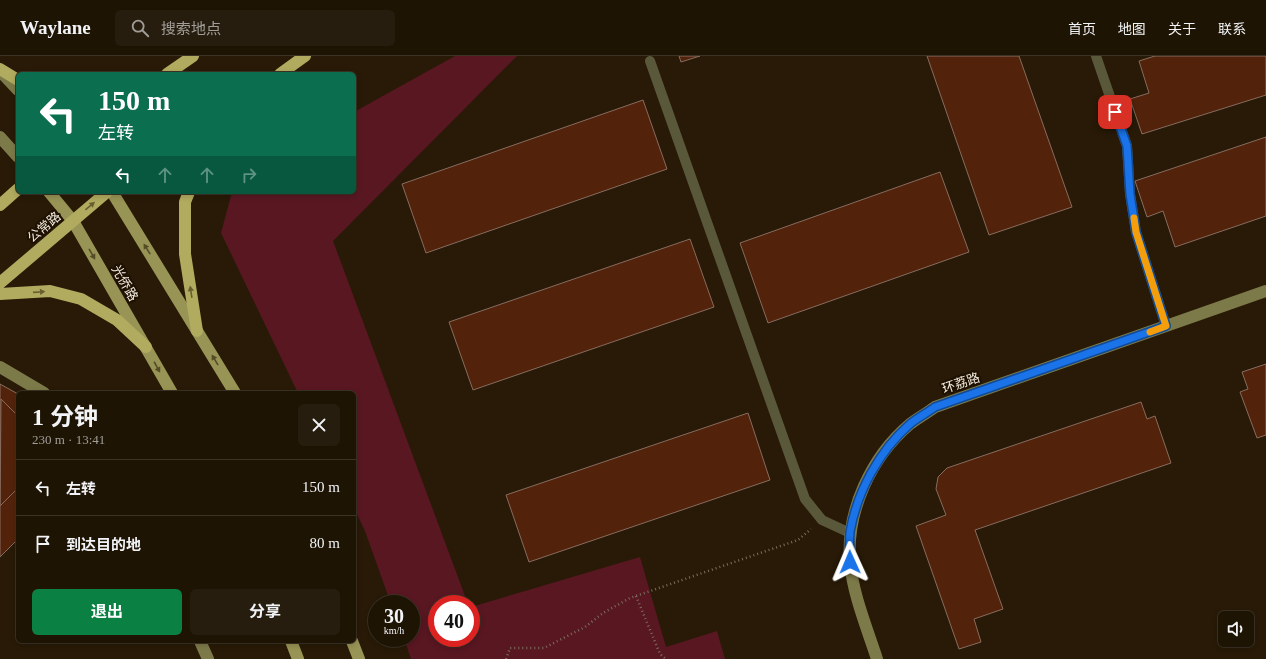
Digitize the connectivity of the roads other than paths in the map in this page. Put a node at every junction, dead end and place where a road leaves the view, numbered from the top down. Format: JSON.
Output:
{"nodes":[{"id":1,"x":193,"y":56,"type":"edge"},
{"id":2,"x":305,"y":56,"type":"edge"},
{"id":3,"x":1096,"y":56,"type":"edge"},
{"id":4,"x":650,"y":61,"type":"dead end"},
{"id":5,"x":0,"y":70,"type":"edge"},
{"id":6,"x":170,"y":72,"type":"edge"},
{"id":7,"x":283,"y":72,"type":"edge"},
{"id":8,"x":16,"y":79,"type":"edge"},
{"id":9,"x":16,"y":88,"type":"edge"},
{"id":10,"x":0,"y":137,"type":"edge"},
{"id":11,"x":16,"y":155,"type":"edge"},
{"id":12,"x":16,"y":191,"type":"edge"},
{"id":13,"x":51,"y":194,"type":"edge"},
{"id":14,"x":105,"y":194,"type":"edge"},
{"id":15,"x":113,"y":194,"type":"edge"},
{"id":16,"x":188,"y":194,"type":"edge"},
{"id":17,"x":0,"y":205,"type":"edge"},
{"id":18,"x":73,"y":221,"type":"junction"},
{"id":19,"x":0,"y":283,"type":"edge"},
{"id":20,"x":1266,"y":291,"type":"edge"},
{"id":21,"x":0,"y":294,"type":"edge"},
{"id":22,"x":1166,"y":326,"type":"junction"},
{"id":23,"x":197,"y":331,"type":"junction"},
{"id":24,"x":146,"y":347,"type":"junction"},
{"id":25,"x":0,"y":367,"type":"edge"},
{"id":26,"x":41,"y":391,"type":"edge"},
{"id":27,"x":171,"y":391,"type":"edge"},
{"id":28,"x":234,"y":391,"type":"edge"},
{"id":29,"x":850,"y":533,"type":"junction"},
{"id":30,"x":201,"y":643,"type":"edge"},
{"id":31,"x":293,"y":643,"type":"edge"},
{"id":32,"x":353,"y":643,"type":"edge"},
{"id":33,"x":208,"y":659,"type":"edge"},
{"id":34,"x":298,"y":659,"type":"edge"},
{"id":35,"x":359,"y":659,"type":"edge"},
{"id":36,"x":877,"y":659,"type":"edge"}],
"edges":[{"from":1,"to":6,"type":"highway"},
{"from":2,"to":7,"type":"highway"},
{"from":3,"to":22,"type":"lane"},
{"from":4,"to":29,"type":"lane"},
{"from":5,"to":8,"type":"highway"},
{"from":5,"to":9,"type":"street"},
{"from":10,"to":11,"type":"street"},
{"from":12,"to":17,"type":"highway"},
{"from":13,"to":18,"type":"main road","name":"光侨路"},
{"from":18,"to":14,"type":"highway","name":"公常路","one_way":true},
{"from":23,"to":15,"type":"main road","one_way":true},
{"from":23,"to":16,"type":"highway","one_way":true},
{"from":18,"to":19,"type":"highway","name":"公常路"},
{"from":18,"to":24,"type":"main road","name":"光侨路","one_way":true},
{"from":20,"to":22,"type":"street","name":"环荔路"},
{"from":21,"to":24,"type":"highway","one_way":true},
{"from":22,"to":29,"type":"street","name":"环荔路"},
{"from":28,"to":23,"type":"main road","one_way":true},
{"from":24,"to":27,"type":"main road","name":"光侨路","one_way":true},
{"from":25,"to":26,"type":"street"},
{"from":29,"to":36,"type":"street","name":"环荔路"},
{"from":30,"to":33,"type":"street"},
{"from":31,"to":34,"type":"main road"},
{"from":32,"to":35,"type":"main road"}]}
